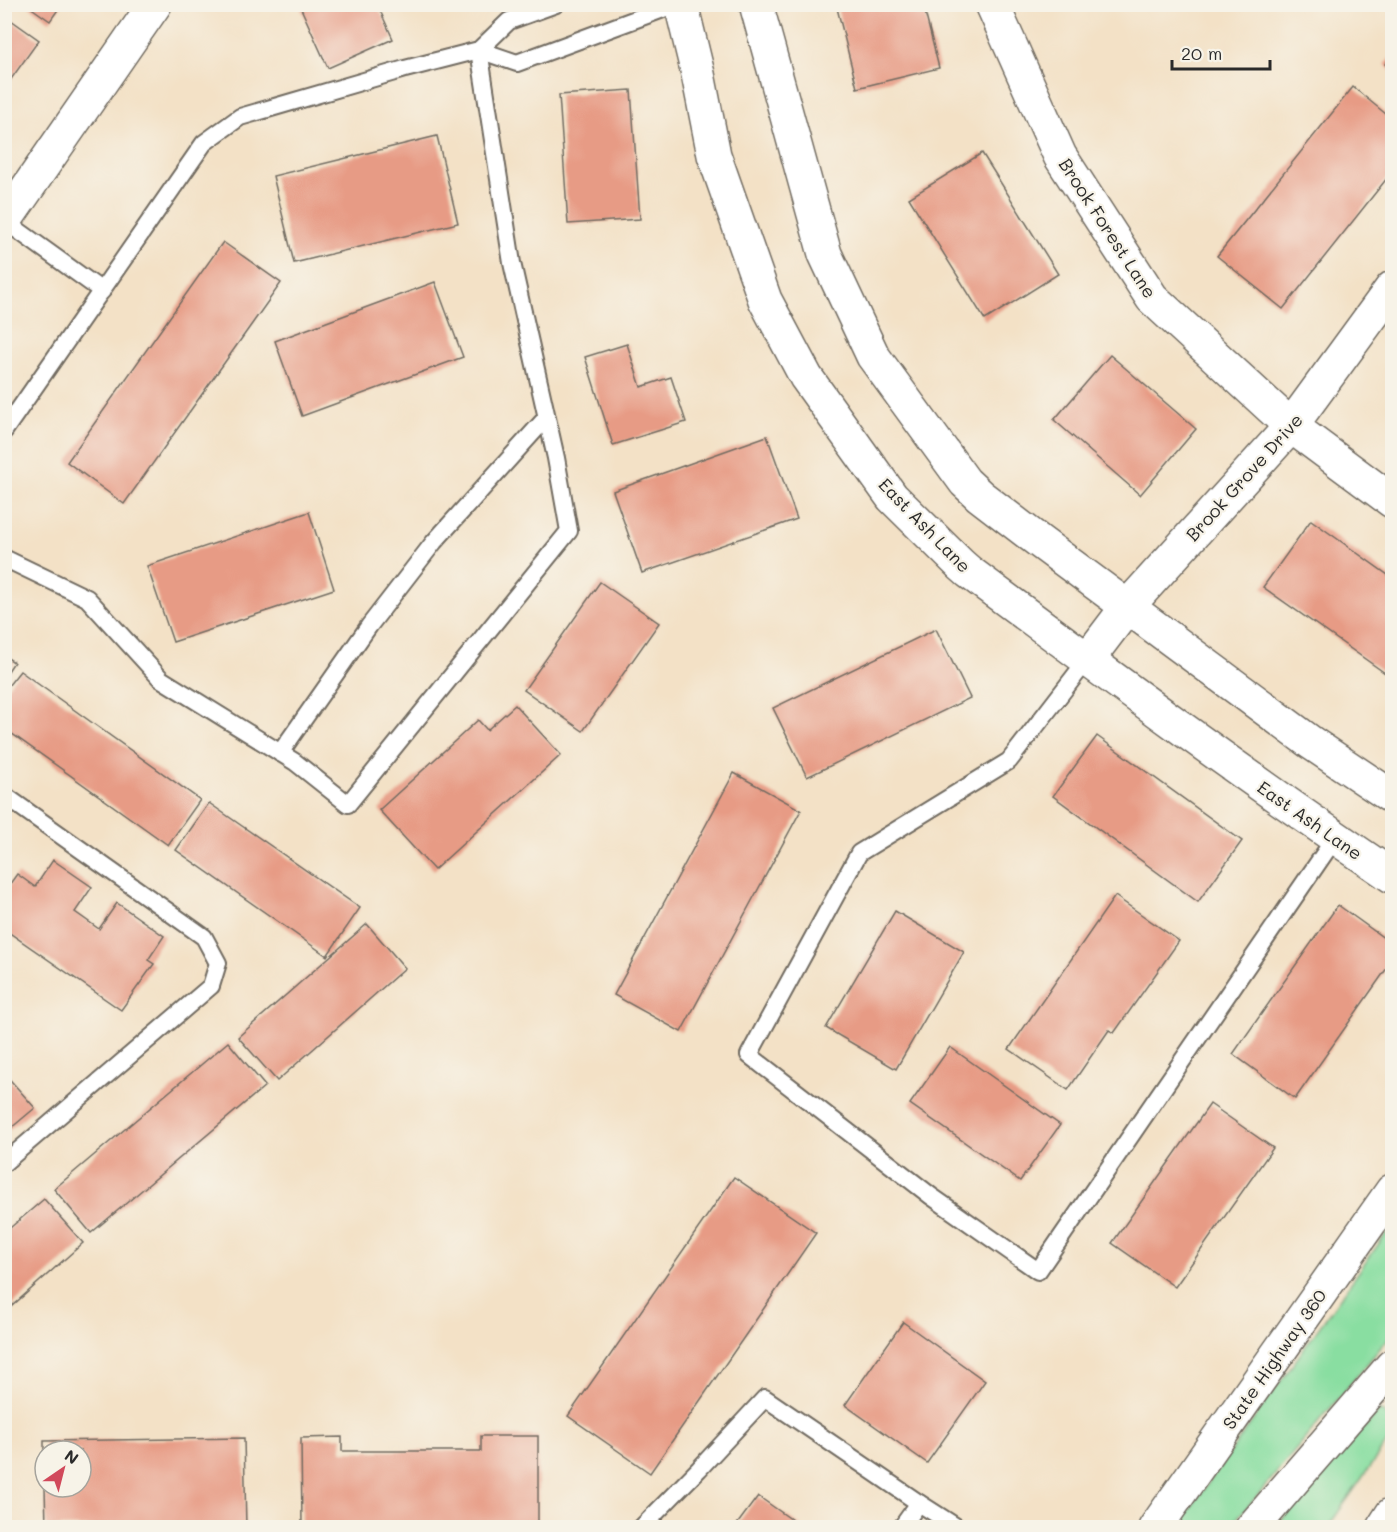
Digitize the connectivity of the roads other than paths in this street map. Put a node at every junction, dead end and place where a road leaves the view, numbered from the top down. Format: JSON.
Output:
{"nodes":[{"id":1,"x":155,"y":4,"type":"edge"},
{"id":2,"x":556,"y":4,"type":"edge"},
{"id":3,"x":664,"y":4,"type":"edge"},
{"id":4,"x":681,"y":4,"type":"edge"},
{"id":5,"x":756,"y":4,"type":"edge"},
{"id":6,"x":992,"y":4,"type":"edge"},
{"id":7,"x":479,"y":51,"type":"junction"},
{"id":8,"x":5,"y":221,"type":"edge"},
{"id":9,"x":1392,"y":288,"type":"edge"},
{"id":10,"x":102,"y":291,"type":"junction"},
{"id":11,"x":546,"y":418,"type":"junction"},
{"id":12,"x":1292,"y":426,"type":"junction"},
{"id":13,"x":4,"y":431,"type":"edge"},
{"id":14,"x":1392,"y":501,"type":"edge"},
{"id":15,"x":4,"y":558,"type":"edge"},
{"id":16,"x":1128,"y":606,"type":"junction"},
{"id":17,"x":1087,"y":660,"type":"junction"},
{"id":18,"x":280,"y":753,"type":"junction"},
{"id":19,"x":4,"y":795,"type":"edge"},
{"id":20,"x":1392,"y":797,"type":"edge"},
{"id":21,"x":1335,"y":838,"type":"junction"},
{"id":22,"x":1392,"y":876,"type":"edge"},
{"id":23,"x":4,"y":1163,"type":"edge"},
{"id":24,"x":1392,"y":1191,"type":"edge"},
{"id":25,"x":1392,"y":1366,"type":"edge"},
{"id":26,"x":919,"y":1503,"type":"junction"},
{"id":27,"x":1392,"y":1514,"type":"edge"},
{"id":28,"x":641,"y":1527,"type":"edge"},
{"id":29,"x":901,"y":1527,"type":"edge"},
{"id":30,"x":958,"y":1527,"type":"edge"},
{"id":31,"x":1155,"y":1527,"type":"edge"},
{"id":32,"x":1252,"y":1527,"type":"edge"},
{"id":33,"x":1383,"y":1527,"type":"edge"}],
"edges":[{"from":1,"to":8,"type":"main road"},
{"from":2,"to":7,"type":"lane"},
{"from":3,"to":7,"type":"lane"},
{"from":4,"to":17,"type":"main road","name":"East Ash Lane"},
{"from":5,"to":16,"type":"main road"},
{"from":6,"to":12,"type":"main road","name":"Brook Forest Lane"},
{"from":7,"to":10,"type":"lane"},
{"from":7,"to":11,"type":"lane"},
{"from":8,"to":10,"type":"lane"},
{"from":9,"to":12,"type":"main road","name":"Brook Grove Drive"},
{"from":10,"to":13,"type":"lane"},
{"from":11,"to":18,"type":"lane"},
{"from":11,"to":18,"type":"lane"},
{"from":12,"to":14,"type":"main road","name":"Brook Forest Lane"},
{"from":12,"to":16,"type":"main road","name":"Brook Grove Drive"},
{"from":15,"to":18,"type":"lane"},
{"from":16,"to":17,"type":"main road","name":"Brook Grove Drive"},
{"from":16,"to":20,"type":"main road"},
{"from":17,"to":21,"type":"main road","name":"East Ash Lane"},
{"from":17,"to":21,"type":"lane"},
{"from":19,"to":23,"type":"lane"},
{"from":21,"to":22,"type":"main road","name":"East Ash Lane"},
{"from":24,"to":31,"type":"main road","name":"State Highway 360"},
{"from":25,"to":32,"type":"main road"},
{"from":26,"to":28,"type":"lane"},
{"from":26,"to":29,"type":"lane"},
{"from":26,"to":30,"type":"lane"},
{"from":27,"to":33,"type":"main road"}]}
